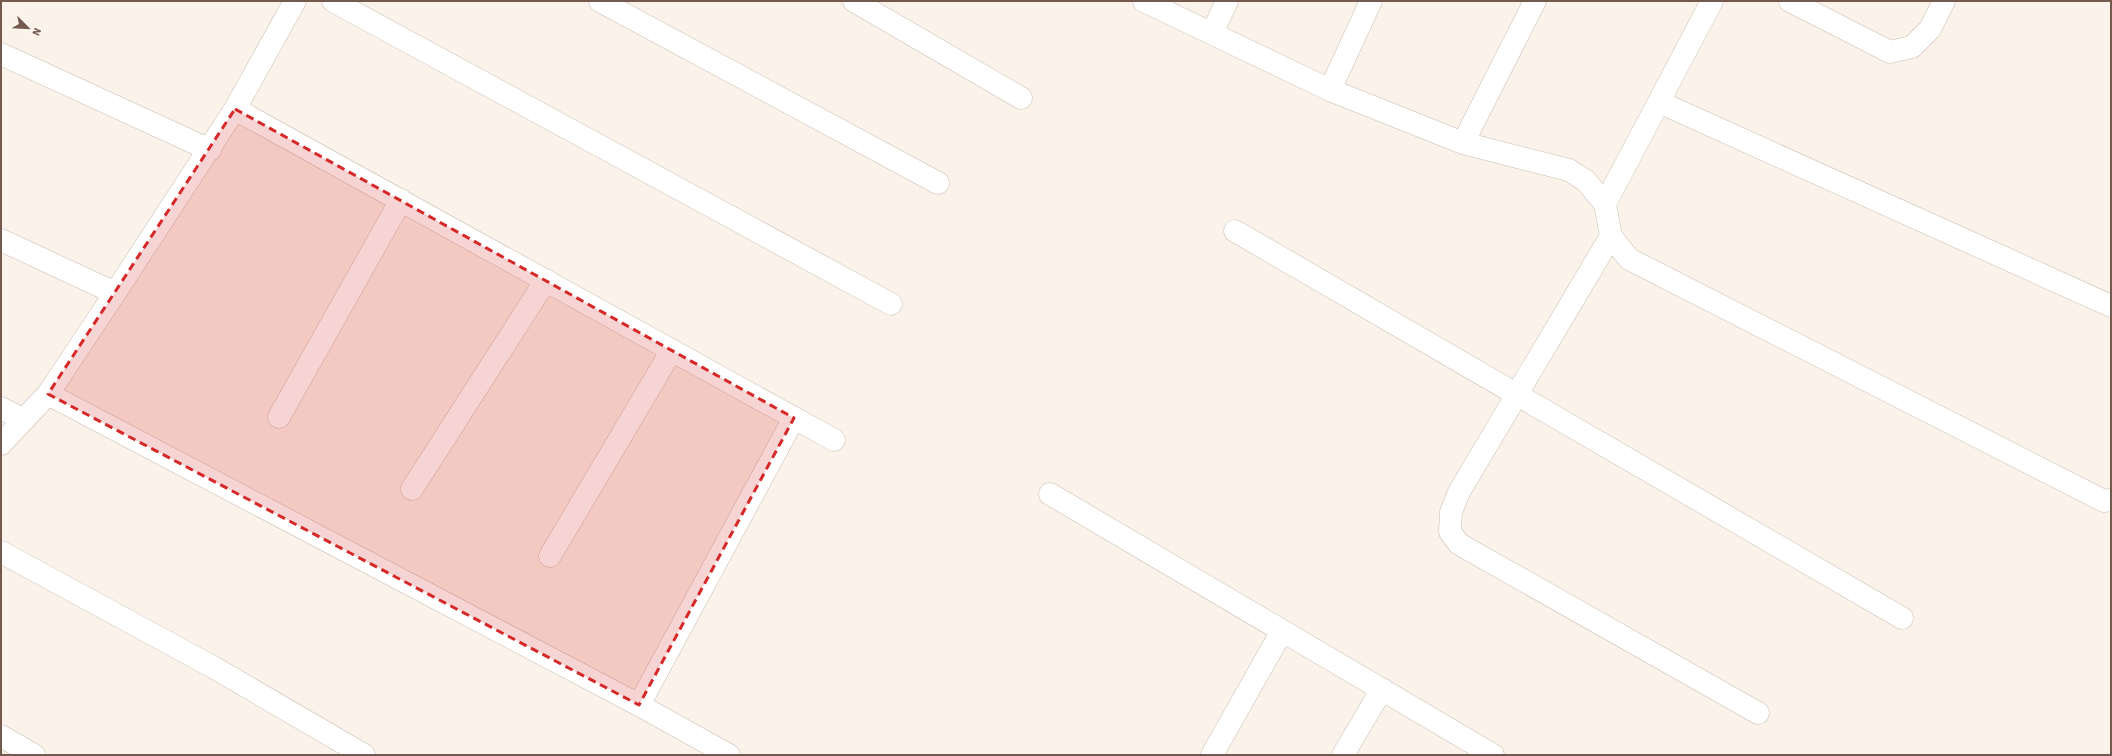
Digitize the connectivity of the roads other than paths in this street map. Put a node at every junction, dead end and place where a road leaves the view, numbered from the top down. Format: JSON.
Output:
{"nodes":[{"id":1,"x":295,"y":1,"type":"edge"},
{"id":2,"x":333,"y":1,"type":"edge"},
{"id":3,"x":600,"y":1,"type":"edge"},
{"id":4,"x":854,"y":1,"type":"edge"},
{"id":5,"x":1144,"y":1,"type":"edge"},
{"id":6,"x":1227,"y":1,"type":"edge"},
{"id":7,"x":1371,"y":1,"type":"edge"},
{"id":8,"x":1535,"y":1,"type":"edge"},
{"id":9,"x":1712,"y":1,"type":"edge"},
{"id":10,"x":1790,"y":1,"type":"edge"},
{"id":11,"x":1944,"y":1,"type":"edge"},
{"id":12,"x":1212,"y":34,"type":"junction"},
{"id":13,"x":1,"y":54,"type":"edge"},
{"id":14,"x":1330,"y":90,"type":"junction"},
{"id":15,"x":1021,"y":98,"type":"dead end"},
{"id":16,"x":1659,"y":102,"type":"junction"},
{"id":17,"x":236,"y":109,"type":"junction"},
{"id":18,"x":1464,"y":143,"type":"junction"},
{"id":19,"x":210,"y":150,"type":"junction"},
{"id":20,"x":938,"y":184,"type":"dead end"},
{"id":21,"x":401,"y":200,"type":"junction"},
{"id":22,"x":1605,"y":204,"type":"junction"},
{"id":23,"x":1235,"y":231,"type":"dead end"},
{"id":24,"x":1611,"y":236,"type":"junction"},
{"id":25,"x":1,"y":240,"type":"edge"},
{"id":26,"x":546,"y":280,"type":"junction"},
{"id":27,"x":115,"y":293,"type":"junction"},
{"id":28,"x":891,"y":304,"type":"dead end"},
{"id":29,"x":2111,"y":306,"type":"edge"},
{"id":30,"x":672,"y":350,"type":"junction"},
{"id":31,"x":48,"y":394,"type":"junction"},
{"id":32,"x":1517,"y":396,"type":"junction"},
{"id":33,"x":1,"y":408,"type":"edge"},
{"id":34,"x":279,"y":417,"type":"dead end"},
{"id":35,"x":794,"y":418,"type":"junction"},
{"id":36,"x":24,"y":420,"type":"junction"},
{"id":37,"x":834,"y":440,"type":"dead end"},
{"id":38,"x":1,"y":444,"type":"edge"},
{"id":39,"x":412,"y":489,"type":"dead end"},
{"id":40,"x":1050,"y":494,"type":"dead end"},
{"id":41,"x":2111,"y":500,"type":"edge"},
{"id":42,"x":1,"y":552,"type":"edge"},
{"id":43,"x":550,"y":556,"type":"dead end"},
{"id":44,"x":1902,"y":618,"type":"dead end"},
{"id":45,"x":1282,"y":631,"type":"junction"},
{"id":46,"x":1382,"y":690,"type":"junction"},
{"id":47,"x":639,"y":705,"type":"junction"},
{"id":48,"x":1758,"y":714,"type":"dead end"},
{"id":49,"x":1,"y":736,"type":"edge"},
{"id":50,"x":34,"y":755,"type":"edge"},
{"id":51,"x":364,"y":755,"type":"edge"},
{"id":52,"x":729,"y":755,"type":"edge"},
{"id":53,"x":1212,"y":755,"type":"edge"},
{"id":54,"x":1343,"y":755,"type":"edge"},
{"id":55,"x":1493,"y":755,"type":"edge"}],
"edges":[{"from":1,"to":17,"type":"street"},
{"from":2,"to":28,"type":"street"},
{"from":3,"to":20,"type":"street"},
{"from":4,"to":15,"type":"street"},
{"from":5,"to":12,"type":"street"},
{"from":6,"to":12,"type":"street"},
{"from":7,"to":14,"type":"street"},
{"from":8,"to":18,"type":"street"},
{"from":9,"to":16,"type":"street"},
{"from":10,"to":11,"type":"street"},
{"from":12,"to":14,"type":"street"},
{"from":13,"to":19,"type":"street"},
{"from":14,"to":18,"type":"street"},
{"from":16,"to":22,"type":"street"},
{"from":16,"to":29,"type":"street"},
{"from":17,"to":19,"type":"street"},
{"from":17,"to":21,"type":"street"},
{"from":18,"to":22,"type":"street"},
{"from":19,"to":27,"type":"street"},
{"from":21,"to":26,"type":"street"},
{"from":21,"to":34,"type":"street"},
{"from":22,"to":24,"type":"street"},
{"from":23,"to":32,"type":"street"},
{"from":24,"to":32,"type":"street"},
{"from":24,"to":41,"type":"street"},
{"from":25,"to":27,"type":"street"},
{"from":26,"to":30,"type":"street"},
{"from":26,"to":39,"type":"street"},
{"from":27,"to":31,"type":"street"},
{"from":30,"to":35,"type":"street"},
{"from":30,"to":43,"type":"street"},
{"from":31,"to":36,"type":"street"},
{"from":31,"to":47,"type":"street"},
{"from":32,"to":44,"type":"street"},
{"from":32,"to":48,"type":"street"},
{"from":33,"to":36,"type":"street"},
{"from":35,"to":37,"type":"street"},
{"from":35,"to":47,"type":"street"},
{"from":36,"to":38,"type":"street"},
{"from":40,"to":45,"type":"street"},
{"from":42,"to":51,"type":"street"},
{"from":45,"to":46,"type":"street"},
{"from":45,"to":53,"type":"street"},
{"from":46,"to":54,"type":"street"},
{"from":46,"to":55,"type":"street"},
{"from":47,"to":52,"type":"street"},
{"from":49,"to":50,"type":"street"}]}
